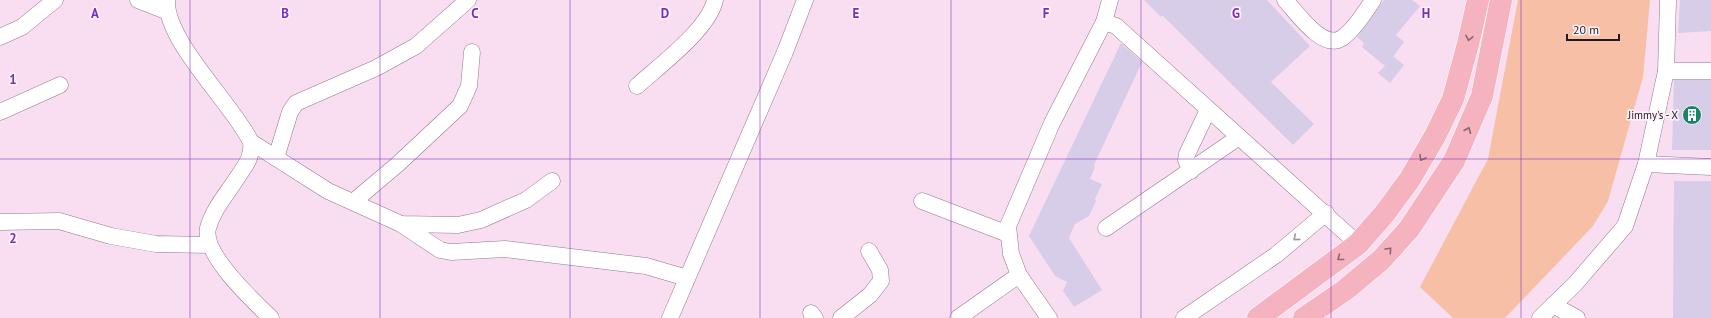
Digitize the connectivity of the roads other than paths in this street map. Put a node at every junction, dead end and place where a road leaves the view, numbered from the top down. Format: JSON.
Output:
{"nodes":[{"id":1,"x":55,"y":0,"type":"edge"},
{"id":2,"x":138,"y":0,"type":"edge"},
{"id":3,"x":468,"y":0,"type":"edge"},
{"id":4,"x":715,"y":0,"type":"edge"},
{"id":5,"x":805,"y":0,"type":"edge"},
{"id":6,"x":1110,"y":0,"type":"edge"},
{"id":7,"x":1285,"y":0,"type":"edge"},
{"id":8,"x":1374,"y":0,"type":"edge"},
{"id":9,"x":1478,"y":0,"type":"edge"},
{"id":10,"x":1501,"y":0,"type":"edge"},
{"id":11,"x":1668,"y":0,"type":"edge"},
{"id":12,"x":167,"y":5,"type":"edge"},
{"id":13,"x":1104,"y":22,"type":"junction"},
{"id":14,"x":0,"y":37,"type":"edge"},
{"id":15,"x":472,"y":52,"type":"dead end"},
{"id":16,"x":1666,"y":71,"type":"junction"},
{"id":17,"x":1711,"y":71,"type":"edge"},
{"id":18,"x":60,"y":85,"type":"dead end"},
{"id":19,"x":636,"y":86,"type":"dead end"},
{"id":20,"x":1208,"y":110,"type":"junction"},
{"id":21,"x":0,"y":112,"type":"edge"},
{"id":22,"x":1239,"y":137,"type":"junction"},
{"id":23,"x":251,"y":142,"type":"junction"},
{"id":24,"x":276,"y":158,"type":"junction"},
{"id":25,"x":1646,"y":164,"type":"junction"},
{"id":26,"x":1711,"y":167,"type":"edge"},
{"id":27,"x":1191,"y":171,"type":"junction"},
{"id":28,"x":552,"y":181,"type":"dead end"},
{"id":29,"x":922,"y":201,"type":"dead end"},
{"id":30,"x":354,"y":202,"type":"junction"},
{"id":31,"x":1326,"y":213,"type":"junction"},
{"id":32,"x":0,"y":222,"type":"edge"},
{"id":33,"x":401,"y":224,"type":"junction"},
{"id":34,"x":1106,"y":228,"type":"dead end"},
{"id":35,"x":1008,"y":234,"type":"junction"},
{"id":36,"x":1358,"y":244,"type":"junction"},
{"id":37,"x":209,"y":245,"type":"junction"},
{"id":38,"x":869,"y":251,"type":"dead end"},
{"id":39,"x":1019,"y":275,"type":"junction"},
{"id":40,"x":687,"y":278,"type":"junction"},
{"id":41,"x":1553,"y":305,"type":"junction"},
{"id":42,"x":271,"y":318,"type":"edge"},
{"id":43,"x":670,"y":318,"type":"edge"},
{"id":44,"x":841,"y":318,"type":"edge"},
{"id":45,"x":958,"y":318,"type":"edge"},
{"id":46,"x":1048,"y":318,"type":"edge"},
{"id":47,"x":1184,"y":318,"type":"edge"},
{"id":48,"x":1258,"y":318,"type":"edge"},
{"id":49,"x":1304,"y":318,"type":"edge"},
{"id":50,"x":1540,"y":318,"type":"edge"},
{"id":51,"x":1577,"y":318,"type":"edge"}],
"edges":[{"from":1,"to":14,"type":"street"},
{"from":2,"to":12,"type":"street"},
{"from":3,"to":24,"type":"street"},
{"from":4,"to":19,"type":"street"},
{"from":5,"to":40,"type":"street"},
{"from":6,"to":13,"type":"street"},
{"from":7,"to":8,"type":"street"},
{"from":9,"to":36,"type":"main road","one_way":true},
{"from":49,"to":10,"type":"main road","one_way":true},
{"from":11,"to":16,"type":"street"},
{"from":12,"to":23,"type":"street"},
{"from":13,"to":20,"type":"street"},
{"from":13,"to":35,"type":"street"},
{"from":15,"to":30,"type":"street"},
{"from":16,"to":17,"type":"street"},
{"from":16,"to":25,"type":"street"},
{"from":18,"to":21,"type":"street"},
{"from":20,"to":22,"type":"street"},
{"from":20,"to":27,"type":"street"},
{"from":22,"to":27,"type":"street"},
{"from":22,"to":31,"type":"street"},
{"from":23,"to":24,"type":"street"},
{"from":23,"to":37,"type":"street"},
{"from":24,"to":30,"type":"street"},
{"from":25,"to":26,"type":"street"},
{"from":25,"to":41,"type":"street"},
{"from":27,"to":34,"type":"street"},
{"from":28,"to":33,"type":"street"},
{"from":29,"to":35,"type":"street"},
{"from":30,"to":33,"type":"street"},
{"from":31,"to":36,"type":"street"},
{"from":31,"to":47,"type":"street","one_way":true},
{"from":32,"to":37,"type":"street"},
{"from":33,"to":40,"type":"street"},
{"from":35,"to":39,"type":"street"},
{"from":36,"to":48,"type":"main road","one_way":true},
{"from":37,"to":42,"type":"street"},
{"from":38,"to":44,"type":"street"},
{"from":39,"to":45,"type":"street"},
{"from":39,"to":46,"type":"street"},
{"from":40,"to":43,"type":"street"},
{"from":41,"to":50,"type":"street"},
{"from":41,"to":51,"type":"street"}]}
